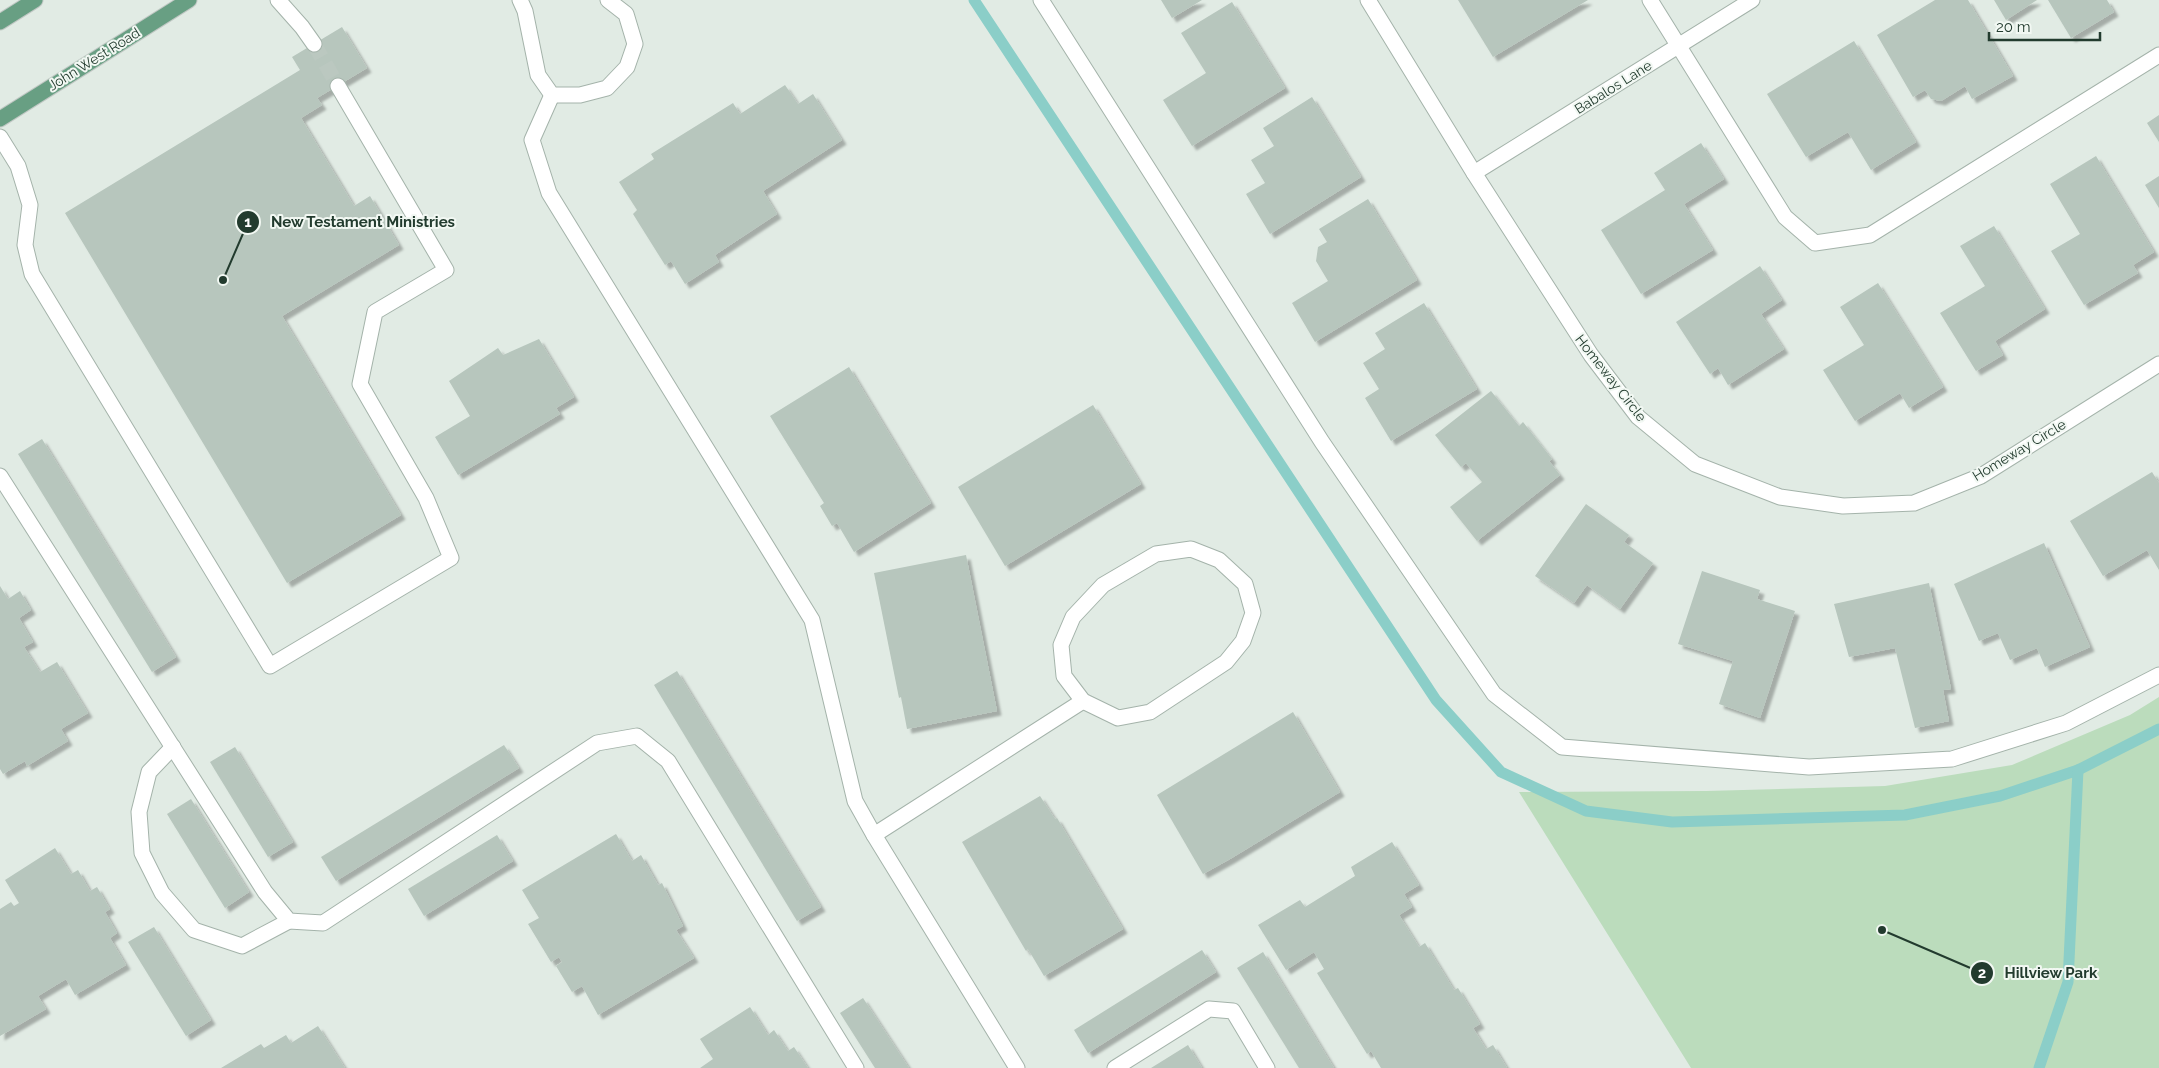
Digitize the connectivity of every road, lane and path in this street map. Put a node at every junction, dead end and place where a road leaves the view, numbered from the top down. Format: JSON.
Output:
{"nodes":[{"id":1,"x":35,"y":0,"type":"edge"},
{"id":2,"x":189,"y":0,"type":"edge"},
{"id":3,"x":278,"y":0,"type":"edge"},
{"id":4,"x":520,"y":0,"type":"edge"},
{"id":5,"x":608,"y":0,"type":"edge"},
{"id":6,"x":1040,"y":0,"type":"edge"},
{"id":7,"x":1368,"y":0,"type":"edge"},
{"id":8,"x":1650,"y":0,"type":"edge"},
{"id":9,"x":1752,"y":0,"type":"edge"},
{"id":10,"x":0,"y":22,"type":"edge"},
{"id":11,"x":314,"y":44,"type":"tunnel mouth"},
{"id":12,"x":1679,"y":46,"type":"junction"},
{"id":13,"x":2159,"y":55,"type":"edge"},
{"id":14,"x":338,"y":86,"type":"tunnel mouth"},
{"id":15,"x":552,"y":95,"type":"junction"},
{"id":16,"x":0,"y":119,"type":"edge"},
{"id":17,"x":0,"y":137,"type":"edge"},
{"id":18,"x":1474,"y":173,"type":"junction"},
{"id":19,"x":2159,"y":364,"type":"edge"},
{"id":20,"x":0,"y":476,"type":"edge"},
{"id":21,"x":2159,"y":675,"type":"edge"},
{"id":22,"x":1083,"y":701,"type":"junction"},
{"id":23,"x":173,"y":747,"type":"junction"},
{"id":24,"x":874,"y":835,"type":"junction"},
{"id":25,"x":289,"y":921,"type":"junction"},
{"id":26,"x":856,"y":1068,"type":"edge"},
{"id":27,"x":1017,"y":1068,"type":"edge"},
{"id":28,"x":1115,"y":1068,"type":"edge"},
{"id":29,"x":1267,"y":1068,"type":"edge"}],
"edges":[{"from":1,"to":10,"type":"main road"},
{"from":2,"to":16,"type":"main road","name":"John West Road"},
{"from":3,"to":11,"type":"street"},
{"from":4,"to":15,"type":"street"},
{"from":5,"to":15,"type":"street"},
{"from":6,"to":21,"type":"street"},
{"from":7,"to":18,"type":"street","name":"Homeway Circle"},
{"from":8,"to":12,"type":"street"},
{"from":9,"to":12,"type":"street","name":"Babalos Lane"},
{"from":12,"to":13,"type":"street"},
{"from":12,"to":18,"type":"street","name":"Babalos Lane"},
{"from":14,"to":17,"type":"street"},
{"from":15,"to":24,"type":"street"},
{"from":18,"to":19,"type":"street","name":"Homeway Circle"},
{"from":20,"to":23,"type":"street"},
{"from":22,"to":22,"type":"street"},
{"from":22,"to":24,"type":"street"},
{"from":23,"to":25,"type":"street"},
{"from":23,"to":25,"type":"street"},
{"from":24,"to":27,"type":"street"},
{"from":25,"to":26,"type":"street"},
{"from":28,"to":29,"type":"street"}]}
